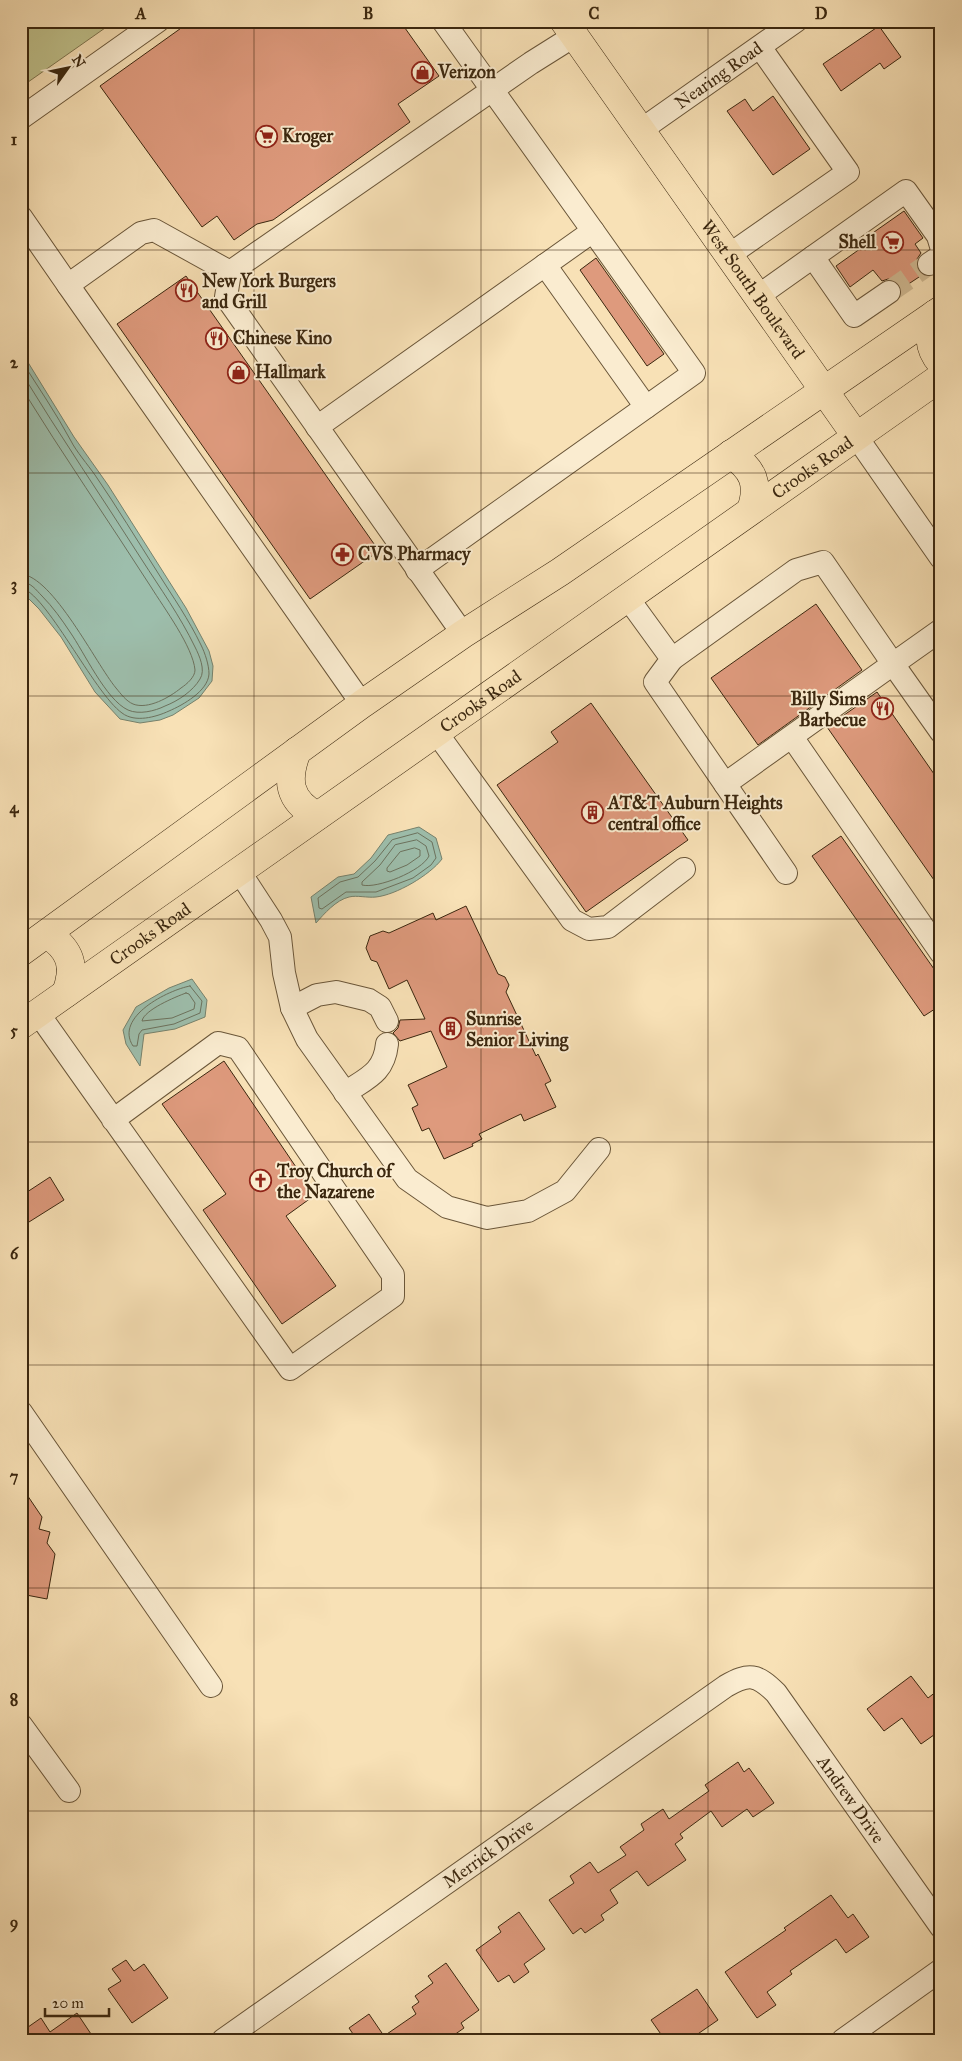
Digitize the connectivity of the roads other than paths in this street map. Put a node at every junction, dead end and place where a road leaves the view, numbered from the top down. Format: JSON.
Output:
{"nodes":[{"id":1,"x":158,"y":21,"type":"edge"},
{"id":2,"x":443,"y":21,"type":"edge"},
{"id":3,"x":796,"y":21,"type":"edge"},
{"id":4,"x":569,"y":28,"type":"edge"},
{"id":5,"x":760,"y":47,"type":"junction"},
{"id":6,"x":492,"y":90,"type":"junction"},
{"id":7,"x":21,"y":118,"type":"edge"},
{"id":8,"x":641,"y":130,"type":"junction"},
{"id":9,"x":21,"y":217,"type":"edge"},
{"id":10,"x":593,"y":231,"type":"junction"},
{"id":11,"x":941,"y":246,"type":"edge"},
{"id":12,"x":729,"y":255,"type":"junction"},
{"id":13,"x":813,"y":257,"type":"junction"},
{"id":14,"x":545,"y":265,"type":"junction"},
{"id":15,"x":230,"y":272,"type":"junction"},
{"id":16,"x":68,"y":285,"type":"junction"},
{"id":17,"x":889,"y":292,"type":"tunnel mouth"},
{"id":18,"x":758,"y":296,"type":"junction"},
{"id":19,"x":938,"y":312,"type":"edge"},
{"id":20,"x":941,"y":363,"type":"edge"},
{"id":21,"x":941,"y":378,"type":"edge"},
{"id":22,"x":824,"y":390,"type":"junction"},
{"id":23,"x":646,"y":407,"type":"junction"},
{"id":24,"x":317,"y":427,"type":"junction"},
{"id":25,"x":856,"y":436,"type":"junction"},
{"id":26,"x":731,"y":454,"type":"junction"},
{"id":27,"x":751,"y":510,"type":"junction"},
{"id":28,"x":941,"y":558,"type":"edge"},
{"id":29,"x":417,"y":570,"type":"junction"},
{"id":30,"x":627,"y":597,"type":"junction"},
{"id":31,"x":941,"y":630,"type":"edge"},
{"id":32,"x":463,"y":634,"type":"junction"},
{"id":33,"x":672,"y":658,"type":"junction"},
{"id":34,"x":893,"y":664,"type":"junction"},
{"id":35,"x":362,"y":704,"type":"junction"},
{"id":36,"x":436,"y":732,"type":"junction"},
{"id":37,"x":941,"y":732,"type":"edge"},
{"id":38,"x":792,"y":737,"type":"junction"},
{"id":39,"x":297,"y":751,"type":"junction"},
{"id":40,"x":725,"y":784,"type":"junction"},
{"id":41,"x":317,"y":816,"type":"junction"},
{"id":42,"x":684,"y":869,"type":"dead end"},
{"id":43,"x":239,"y":871,"type":"junction"},
{"id":44,"x":786,"y":873,"type":"dead end"},
{"id":45,"x":46,"y":934,"type":"junction"},
{"id":46,"x":21,"y":952,"type":"edge"},
{"id":47,"x":941,"y":953,"type":"edge"},
{"id":48,"x":66,"y":993,"type":"junction"},
{"id":49,"x":292,"y":1008,"type":"junction"},
{"id":50,"x":30,"y":1019,"type":"edge"},
{"id":51,"x":387,"y":1021,"type":"dead end"},
{"id":52,"x":387,"y":1044,"type":"dead end"},
{"id":53,"x":345,"y":1093,"type":"junction"},
{"id":54,"x":113,"y":1120,"type":"junction"},
{"id":55,"x":599,"y":1149,"type":"dead end"},
{"id":56,"x":21,"y":1412,"type":"edge"},
{"id":57,"x":757,"y":1678,"type":"joint"},
{"id":58,"x":211,"y":1686,"type":"dead end"},
{"id":59,"x":21,"y":1725,"type":"edge"},
{"id":60,"x":68,"y":1791,"type":"dead end"},
{"id":61,"x":941,"y":1927,"type":"edge"},
{"id":62,"x":941,"y":1970,"type":"edge"},
{"id":63,"x":223,"y":2040,"type":"edge"},
{"id":64,"x":843,"y":2040,"type":"edge"}],
"edges":[{"from":1,"to":7,"type":"street"},
{"from":2,"to":6,"type":"street"},
{"from":3,"to":5,"type":"street","name":"Nearing Road"},
{"from":4,"to":6,"type":"street"},
{"from":4,"to":8,"type":"main road","name":"West South Boulevard"},
{"from":5,"to":8,"type":"street","name":"Nearing Road"},
{"from":5,"to":12,"type":"street"},
{"from":6,"to":10,"type":"street"},
{"from":6,"to":15,"type":"street"},
{"from":8,"to":12,"type":"main road","name":"West South Boulevard"},
{"from":9,"to":16,"type":"street"},
{"from":10,"to":14,"type":"street"},
{"from":10,"to":23,"type":"street"},
{"from":11,"to":13,"type":"street"},
{"from":12,"to":18,"type":"main road","name":"West South Boulevard"},
{"from":13,"to":17,"type":"street"},
{"from":13,"to":18,"type":"street"},
{"from":14,"to":23,"type":"street"},
{"from":14,"to":24,"type":"street"},
{"from":15,"to":16,"type":"street"},
{"from":15,"to":24,"type":"street"},
{"from":16,"to":35,"type":"street"},
{"from":18,"to":22,"type":"main road","name":"West South Boulevard"},
{"from":19,"to":20,"type":"main road"},
{"from":19,"to":22,"type":"main road"},
{"from":21,"to":25,"type":"main road","name":"Crooks Road"},
{"from":22,"to":25,"type":"main road","name":"West South Boulevard"},
{"from":22,"to":26,"type":"main road"},
{"from":23,"to":29,"type":"street"},
{"from":24,"to":29,"type":"street"},
{"from":25,"to":27,"type":"main road","name":"Crooks Road"},
{"from":25,"to":28,"type":"street","name":"West South Boulevard"},
{"from":26,"to":27,"type":"main road"},
{"from":26,"to":32,"type":"main road"},
{"from":27,"to":30,"type":"main road","name":"Crooks Road"},
{"from":29,"to":32,"type":"street"},
{"from":30,"to":33,"type":"street"},
{"from":30,"to":36,"type":"main road","name":"Crooks Road"},
{"from":31,"to":34,"type":"street"},
{"from":32,"to":35,"type":"main road"},
{"from":33,"to":34,"type":"street"},
{"from":33,"to":40,"type":"street"},
{"from":34,"to":37,"type":"street"},
{"from":34,"to":38,"type":"street"},
{"from":35,"to":39,"type":"main road"},
{"from":36,"to":41,"type":"main road","name":"Crooks Road"},
{"from":36,"to":42,"type":"street"},
{"from":38,"to":40,"type":"street"},
{"from":38,"to":47,"type":"street"},
{"from":39,"to":41,"type":"main road"},
{"from":39,"to":45,"type":"main road"},
{"from":40,"to":44,"type":"street"},
{"from":41,"to":43,"type":"main road","name":"Crooks Road"},
{"from":43,"to":48,"type":"main road","name":"Crooks Road"},
{"from":43,"to":49,"type":"street"},
{"from":45,"to":46,"type":"main road"},
{"from":45,"to":48,"type":"main road"},
{"from":48,"to":50,"type":"main road","name":"Crooks Road"},
{"from":49,"to":51,"type":"street"},
{"from":49,"to":53,"type":"street"},
{"from":50,"to":54,"type":"street"},
{"from":52,"to":53,"type":"street"},
{"from":53,"to":55,"type":"street"},
{"from":54,"to":54,"type":"street"},
{"from":56,"to":58,"type":"street"},
{"from":57,"to":61,"type":"street","name":"Andrew Drive"},
{"from":57,"to":63,"type":"street","name":"Merrick Drive"},
{"from":59,"to":60,"type":"street"},
{"from":62,"to":64,"type":"street"}]}
